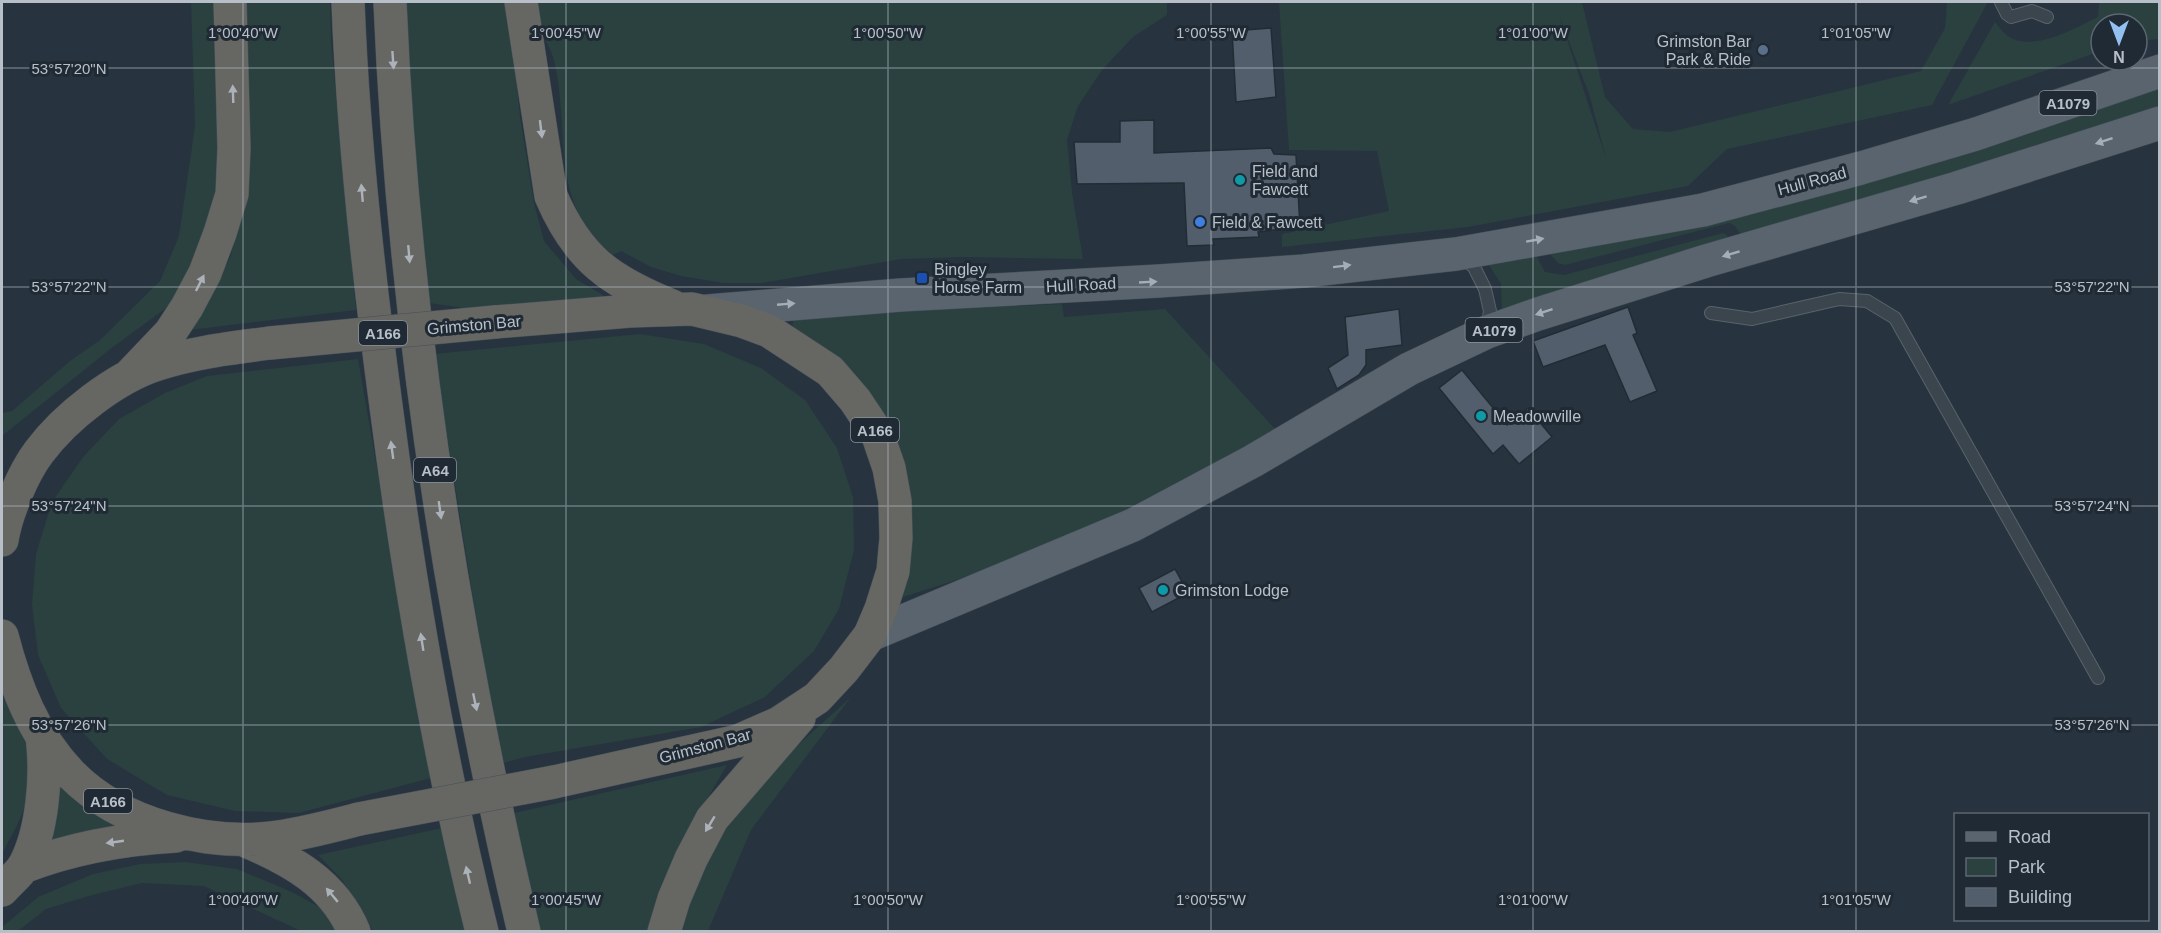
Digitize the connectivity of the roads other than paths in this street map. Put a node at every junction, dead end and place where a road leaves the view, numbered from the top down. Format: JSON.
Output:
{"nodes":[{"id":1,"x":230,"y":2,"type":"edge"},
{"id":2,"x":348,"y":2,"type":"edge"},
{"id":3,"x":390,"y":2,"type":"edge"},
{"id":4,"x":521,"y":2,"type":"edge"},
{"id":5,"x":2001,"y":2,"type":"edge"},
{"id":6,"x":2047,"y":17,"type":"dead end"},
{"id":7,"x":2160,"y":71,"type":"edge"},
{"id":8,"x":2160,"y":123,"type":"edge"},
{"id":9,"x":1456,"y":254,"type":"junction"},
{"id":10,"x":691,"y":310,"type":"junction"},
{"id":11,"x":1711,"y":313,"type":"dead end"},
{"id":12,"x":1487,"y":332,"type":"junction"},
{"id":13,"x":130,"y":375,"type":"junction"},
{"id":14,"x":38,"y":453,"type":"junction"},
{"id":15,"x":2,"y":469,"type":"edge"},
{"id":16,"x":2,"y":540,"type":"edge"},
{"id":17,"x":870,"y":635,"type":"junction"},
{"id":18,"x":2,"y":636,"type":"edge"},
{"id":19,"x":7,"y":669,"type":"edge"},
{"id":20,"x":2098,"y":678,"type":"dead end"},
{"id":21,"x":817,"y":698,"type":"junction"},
{"id":22,"x":42,"y":737,"type":"junction"},
{"id":23,"x":194,"y":836,"type":"junction"},
{"id":24,"x":241,"y":839,"type":"junction"},
{"id":25,"x":12,"y":879,"type":"edge"},
{"id":26,"x":354,"y":932,"type":"edge"},
{"id":27,"x":482,"y":932,"type":"edge"},
{"id":28,"x":524,"y":932,"type":"edge"},
{"id":29,"x":664,"y":932,"type":"edge"}],
"edges":[{"from":13,"to":1,"type":"highway","one_way":true},
{"from":27,"to":2,"type":"highway","number":"A64","one_way":true},
{"from":3,"to":28,"type":"highway","number":"A64","one_way":true},
{"from":4,"to":10,"type":"highway","one_way":true},
{"from":5,"to":6,"type":"lane"},
{"from":9,"to":7,"type":"main road","name":"Hull Road","number":"A1079","one_way":true},
{"from":8,"to":12,"type":"main road","number":"A1079","one_way":true},
{"from":10,"to":9,"type":"main road","name":"Hull Road","number":"A1079","one_way":true},
{"from":9,"to":12,"type":"lane"},
{"from":10,"to":13,"type":"highway","name":"Grimston Bar","number":"A166","bridge":true},
{"from":10,"to":17,"type":"highway","name":"Grimston Bar","number":"A166"},
{"from":11,"to":20,"type":"lane"},
{"from":12,"to":17,"type":"main road","number":"A1079"},
{"from":13,"to":14,"type":"highway","name":"Grimston Bar","number":"A166"},
{"from":14,"to":15,"type":"highway"},
{"from":14,"to":16,"type":"highway","name":"Grimston Bar","number":"A166"},
{"from":17,"to":21,"type":"highway","name":"Grimston Bar","number":"A166"},
{"from":18,"to":19,"type":"highway","name":"Grimston Bar","number":"A166"},
{"from":19,"to":22,"type":"highway","name":"Grimston Bar","number":"A166"},
{"from":21,"to":24,"type":"highway","name":"Grimston Bar","number":"A166","bridge":true},
{"from":21,"to":29,"type":"highway","one_way":true},
{"from":22,"to":23,"type":"highway","name":"Grimston Bar","number":"A166"},
{"from":22,"to":25,"type":"highway","number":"A166"},
{"from":23,"to":24,"type":"highway","name":"Grimston Bar","number":"A166"},
{"from":23,"to":25,"type":"highway","number":"A166","one_way":true},
{"from":26,"to":24,"type":"highway","one_way":true}]}
